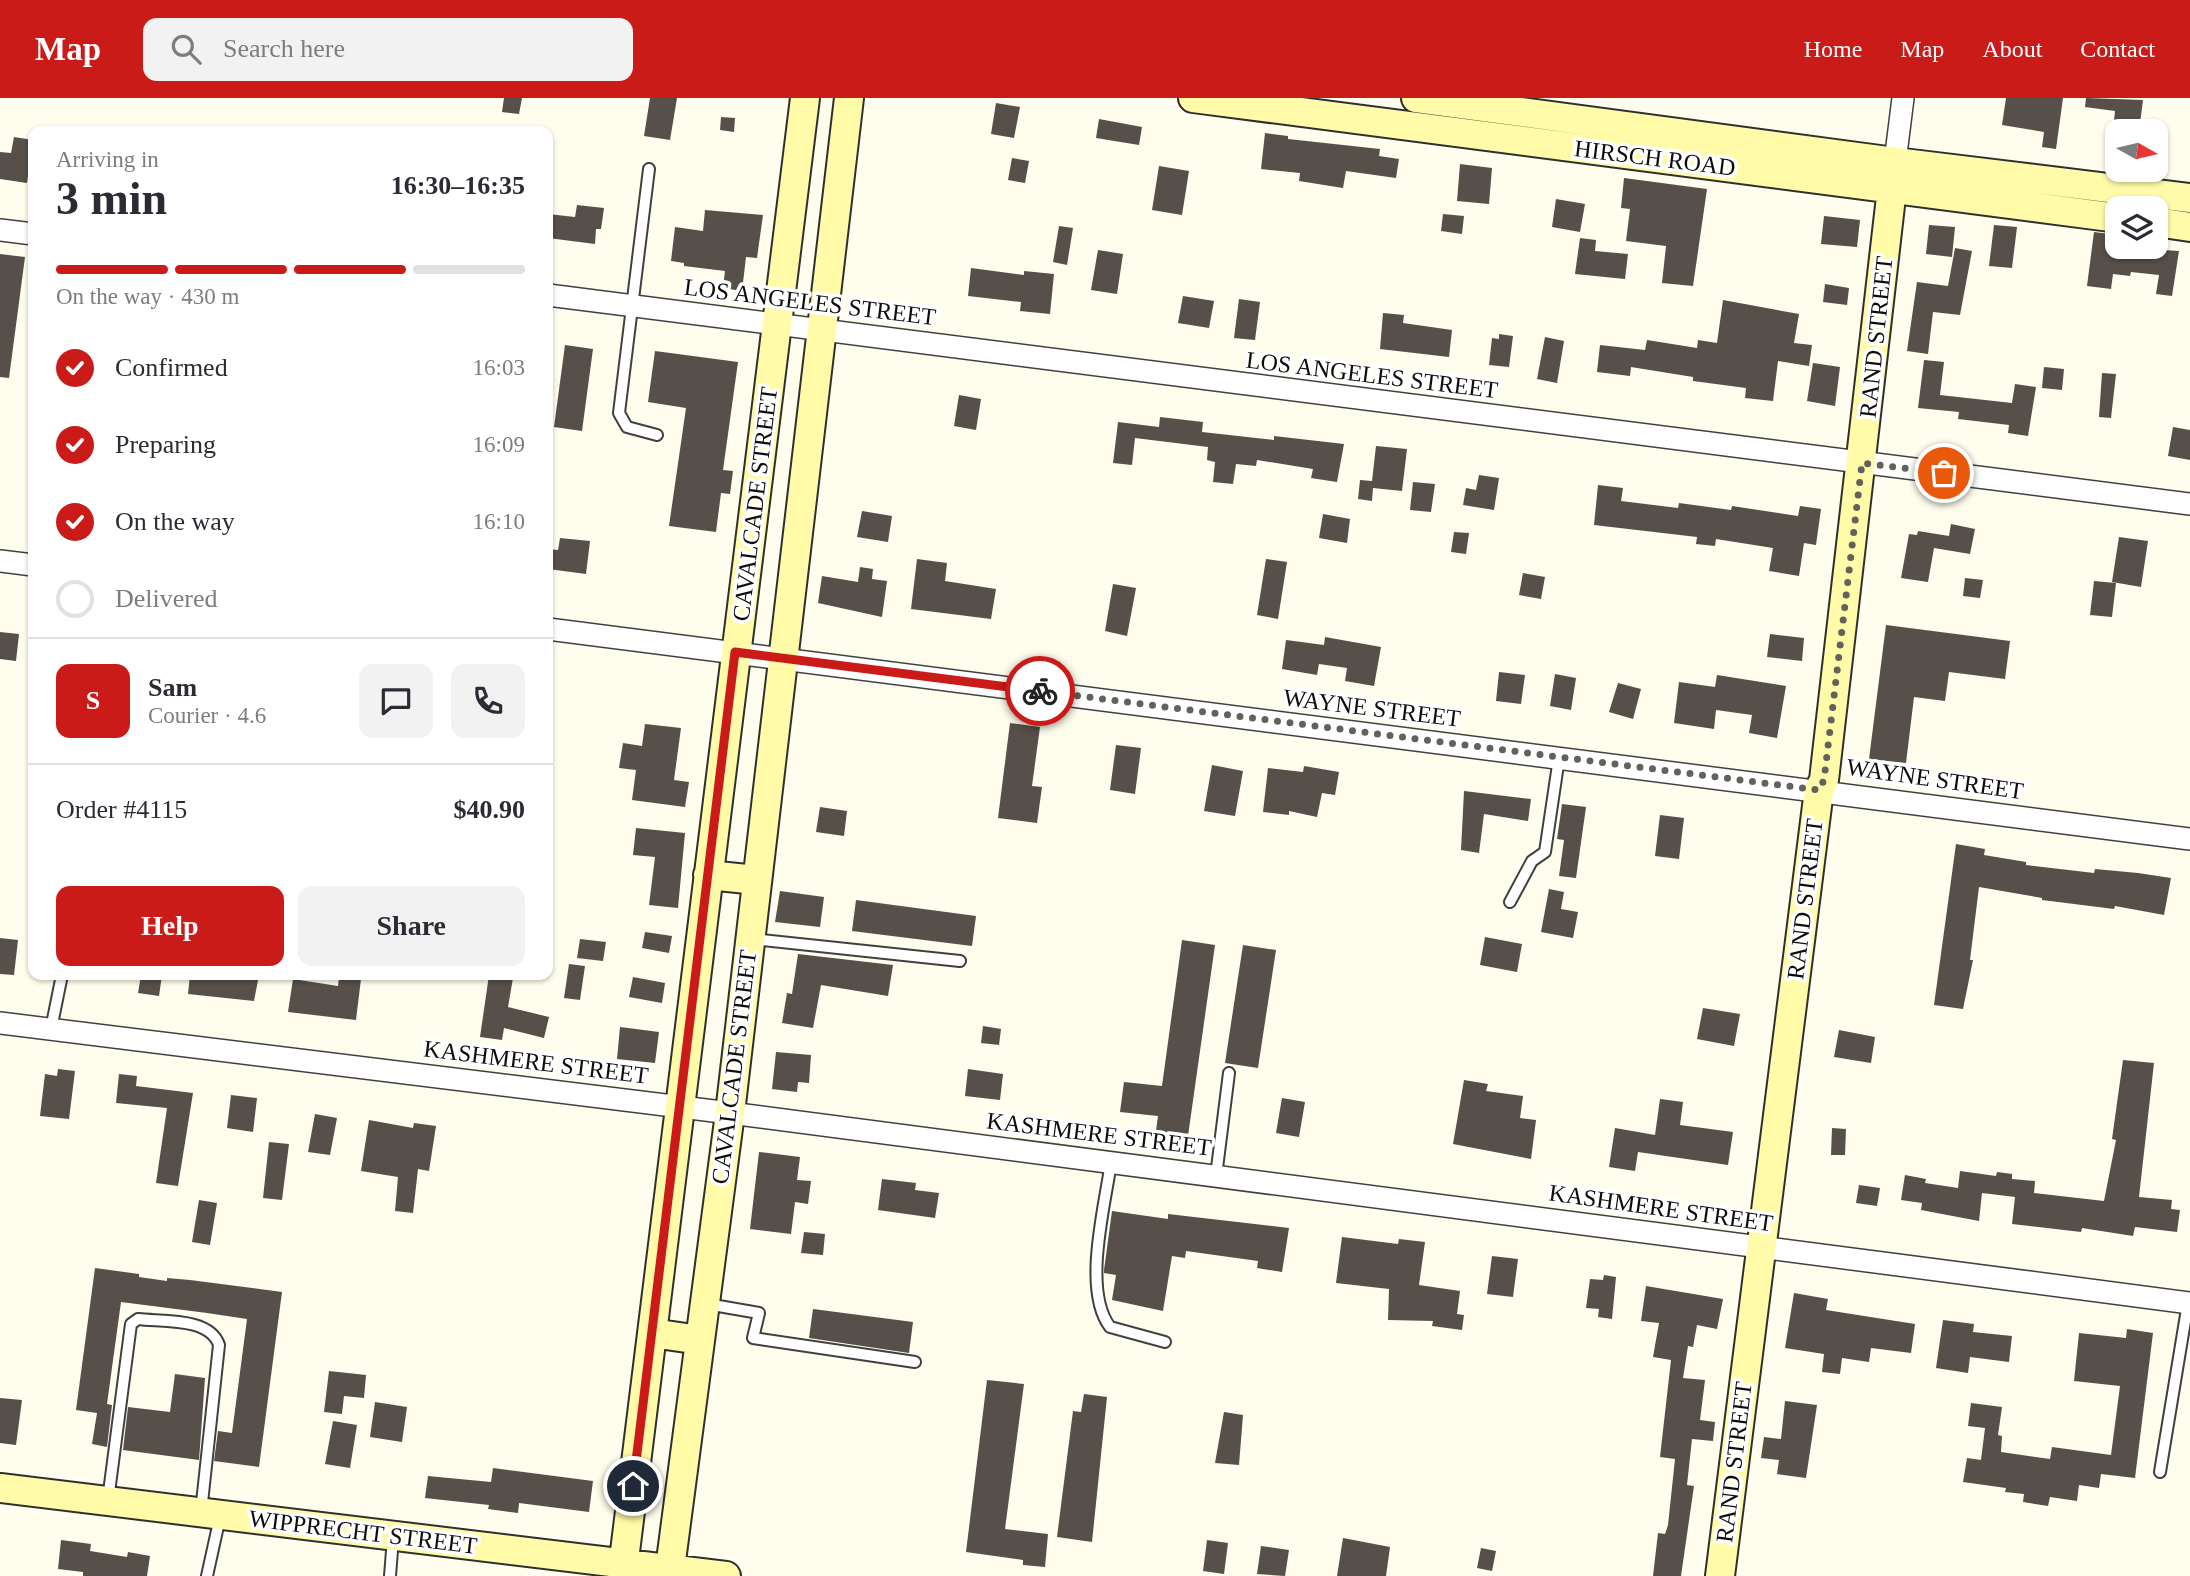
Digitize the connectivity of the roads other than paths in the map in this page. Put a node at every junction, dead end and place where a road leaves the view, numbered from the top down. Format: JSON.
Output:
{"nodes":[{"id":1,"x":805,"y":98,"type":"edge"},
{"id":2,"x":849,"y":98,"type":"edge"},
{"id":3,"x":1193,"y":98,"type":"edge"},
{"id":4,"x":1416,"y":98,"type":"edge"},
{"id":5,"x":1903,"y":98,"type":"edge"},
{"id":6,"x":1485,"y":103,"type":"edge"},
{"id":7,"x":1378,"y":110,"type":"edge"},
{"id":8,"x":649,"y":169,"type":"dead end"},
{"id":9,"x":1893,"y":176,"type":"junction"},
{"id":10,"x":2190,"y":198,"type":"edge"},
{"id":11,"x":2105,"y":216,"type":"edge"},
{"id":12,"x":2168,"y":224,"type":"edge"},
{"id":13,"x":2190,"y":227,"type":"edge"},
{"id":14,"x":0,"y":230,"type":"edge"},
{"id":15,"x":28,"y":233,"type":"edge"},
{"id":16,"x":553,"y":296,"type":"edge"},
{"id":17,"x":631,"y":305,"type":"junction"},
{"id":18,"x":778,"y":323,"type":"junction"},
{"id":19,"x":824,"y":330,"type":"junction"},
{"id":20,"x":657,"y":435,"type":"dead end"},
{"id":21,"x":1862,"y":463,"type":"junction"},
{"id":22,"x":2190,"y":504,"type":"edge"},
{"id":23,"x":0,"y":561,"type":"edge"},
{"id":24,"x":28,"y":564,"type":"edge"},
{"id":25,"x":553,"y":630,"type":"edge"},
{"id":26,"x":735,"y":652,"type":"junction"},
{"id":27,"x":782,"y":658,"type":"junction"},
{"id":28,"x":1559,"y":758,"type":"junction"},
{"id":29,"x":1819,"y":790,"type":"junction"},
{"id":30,"x":2190,"y":839,"type":"edge"},
{"id":31,"x":708,"y":875,"type":"junction"},
{"id":32,"x":757,"y":880,"type":"junction"},
{"id":33,"x":1510,"y":902,"type":"dead end"},
{"id":34,"x":750,"y":939,"type":"junction"},
{"id":35,"x":960,"y":961,"type":"dead end"},
{"id":36,"x":61,"y":980,"type":"edge"},
{"id":37,"x":0,"y":1023,"type":"edge"},
{"id":38,"x":51,"y":1029,"type":"junction"},
{"id":39,"x":1229,"y":1073,"type":"dead end"},
{"id":40,"x":680,"y":1106,"type":"junction"},
{"id":41,"x":730,"y":1112,"type":"junction"},
{"id":42,"x":1111,"y":1162,"type":"junction"},
{"id":43,"x":1216,"y":1176,"type":"junction"},
{"id":44,"x":1761,"y":1248,"type":"junction"},
{"id":45,"x":2189,"y":1303,"type":"edge"},
{"id":46,"x":705,"y":1304,"type":"junction"},
{"id":47,"x":652,"y":1333,"type":"junction"},
{"id":48,"x":700,"y":1340,"type":"junction"},
{"id":49,"x":1165,"y":1342,"type":"dead end"},
{"id":50,"x":915,"y":1362,"type":"dead end"},
{"id":51,"x":2160,"y":1472,"type":"dead end"},
{"id":52,"x":0,"y":1488,"type":"edge"},
{"id":53,"x":108,"y":1501,"type":"junction"},
{"id":54,"x":211,"y":1513,"type":"junction"},
{"id":55,"x":393,"y":1535,"type":"junction"},
{"id":56,"x":622,"y":1570,"type":"edge"},
{"id":57,"x":669,"y":1572,"type":"edge"},
{"id":58,"x":207,"y":1576,"type":"edge"},
{"id":59,"x":390,"y":1576,"type":"edge"},
{"id":60,"x":726,"y":1576,"type":"edge"},
{"id":61,"x":1720,"y":1576,"type":"edge"}],
"edges":[{"from":1,"to":18,"type":"main road","name":"CAVALCADE STREET"},
{"from":2,"to":19,"type":"main road","name":"CAVALCADE STREET"},
{"from":3,"to":7,"type":"main road","name":"HIRSCH ROAD"},
{"from":4,"to":6,"type":"main road","name":"HIRSCH ROAD"},
{"from":5,"to":9,"type":"street","name":"RAND STREET"},
{"from":6,"to":9,"type":"main road","name":"HIRSCH ROAD"},
{"from":7,"to":9,"type":"main road","name":"HIRSCH ROAD"},
{"from":8,"to":17,"type":"lane"},
{"from":9,"to":10,"type":"main road","name":"HIRSCH ROAD"},
{"from":9,"to":11,"type":"main road","name":"HIRSCH ROAD"},
{"from":9,"to":21,"type":"main road","name":"RAND STREET"},
{"from":12,"to":13,"type":"main road"},
{"from":14,"to":15,"type":"street"},
{"from":16,"to":17,"type":"street","name":"LOS ANGELES STREET"},
{"from":17,"to":18,"type":"street","name":"LOS ANGELES STREET"},
{"from":17,"to":20,"type":"lane"},
{"from":18,"to":19,"type":"street","name":"LOS ANGELES STREET"},
{"from":18,"to":26,"type":"main road","name":"CAVALCADE STREET"},
{"from":19,"to":21,"type":"street","name":"LOS ANGELES STREET"},
{"from":19,"to":27,"type":"main road","name":"CAVALCADE STREET"},
{"from":21,"to":22,"type":"street","name":"LOS ANGELES STREET"},
{"from":21,"to":29,"type":"main road","name":"RAND STREET"},
{"from":23,"to":24,"type":"street"},
{"from":25,"to":26,"type":"street","name":"WAYNE STREET"},
{"from":26,"to":27,"type":"street","name":"WAYNE STREET"},
{"from":26,"to":31,"type":"main road","name":"CAVALCADE STREET"},
{"from":27,"to":28,"type":"street","name":"WAYNE STREET"},
{"from":27,"to":32,"type":"main road","name":"CAVALCADE STREET"},
{"from":28,"to":29,"type":"street","name":"WAYNE STREET"},
{"from":28,"to":33,"type":"lane"},
{"from":29,"to":30,"type":"street","name":"WAYNE STREET"},
{"from":29,"to":44,"type":"main road","name":"RAND STREET"},
{"from":31,"to":32,"type":"main road"},
{"from":31,"to":40,"type":"main road","name":"CAVALCADE STREET"},
{"from":32,"to":34,"type":"main road","name":"CAVALCADE STREET"},
{"from":34,"to":35,"type":"lane"},
{"from":34,"to":41,"type":"main road","name":"CAVALCADE STREET"},
{"from":36,"to":38,"type":"lane"},
{"from":37,"to":38,"type":"street","name":"KASHMERE STREET"},
{"from":38,"to":40,"type":"street","name":"KASHMERE STREET"},
{"from":39,"to":43,"type":"lane"},
{"from":40,"to":41,"type":"street","name":"KASHMERE STREET"},
{"from":40,"to":47,"type":"main road","name":"CAVALCADE STREET"},
{"from":41,"to":42,"type":"street","name":"KASHMERE STREET"},
{"from":41,"to":46,"type":"main road","name":"CAVALCADE STREET"},
{"from":42,"to":43,"type":"street","name":"KASHMERE STREET"},
{"from":42,"to":49,"type":"lane"},
{"from":43,"to":44,"type":"street","name":"KASHMERE STREET"},
{"from":44,"to":45,"type":"street","name":"KASHMERE STREET"},
{"from":44,"to":61,"type":"main road","name":"RAND STREET"},
{"from":45,"to":51,"type":"lane"},
{"from":46,"to":48,"type":"main road","name":"CAVALCADE STREET"},
{"from":46,"to":50,"type":"lane"},
{"from":47,"to":48,"type":"main road"},
{"from":47,"to":56,"type":"main road","name":"CAVALCADE STREET"},
{"from":48,"to":57,"type":"main road","name":"CAVALCADE STREET"},
{"from":52,"to":53,"type":"main road","name":"WIPPRECHT STREET"},
{"from":53,"to":54,"type":"main road","name":"WIPPRECHT STREET"},
{"from":53,"to":54,"type":"lane"},
{"from":54,"to":55,"type":"main road","name":"WIPPRECHT STREET"},
{"from":54,"to":58,"type":"lane"},
{"from":55,"to":56,"type":"main road","name":"WIPPRECHT STREET"},
{"from":55,"to":59,"type":"lane"},
{"from":56,"to":57,"type":"main road","name":"WIPPRECHT STREET"},
{"from":57,"to":60,"type":"main road","name":"WIPPRECHT STREET"}]}
